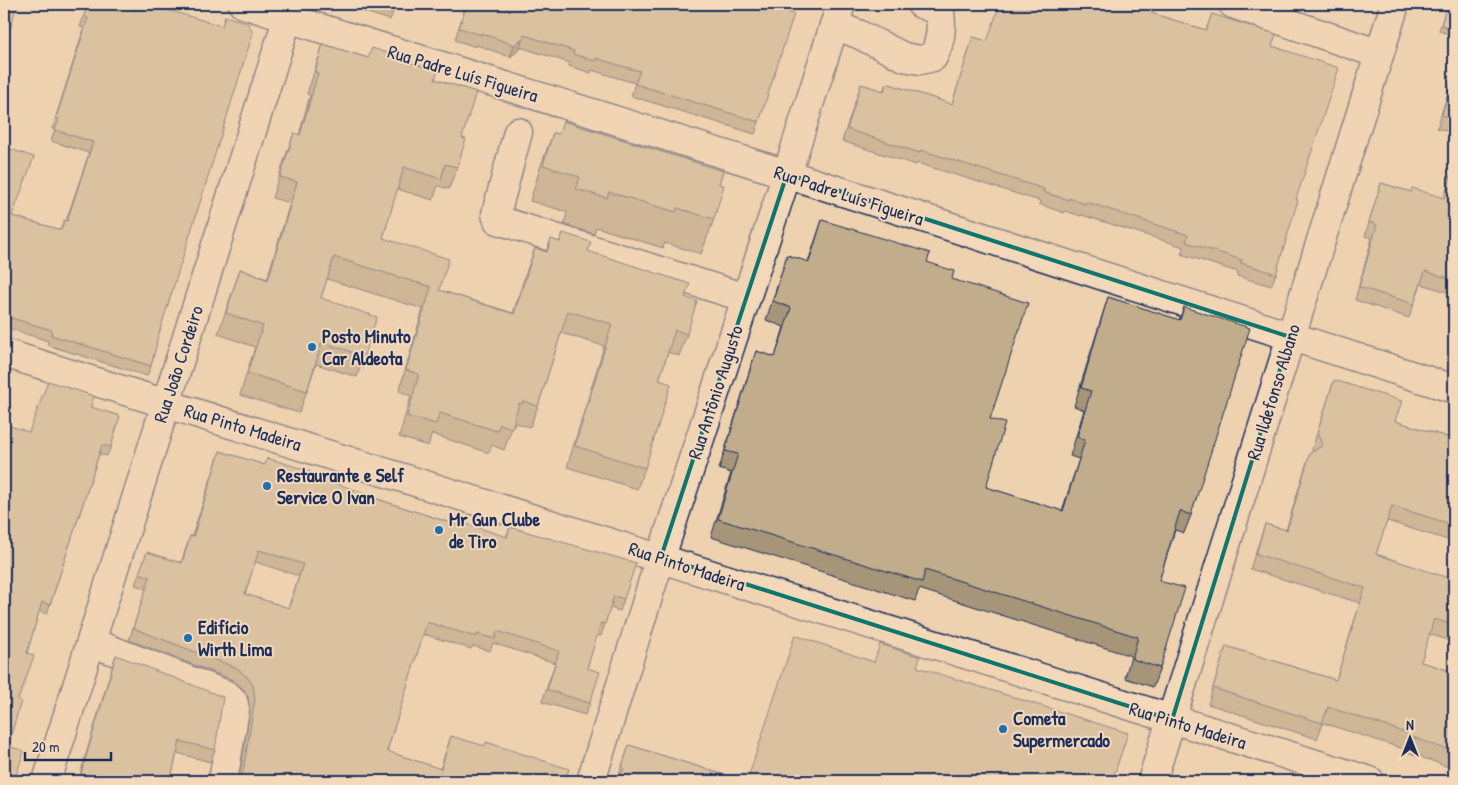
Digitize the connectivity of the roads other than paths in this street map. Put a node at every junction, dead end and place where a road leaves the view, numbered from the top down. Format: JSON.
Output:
{"nodes":[{"id":1,"x":243,"y":4,"type":"edge"},
{"id":2,"x":921,"y":4,"type":"edge"},
{"id":3,"x":1233,"y":4,"type":"edge"},
{"id":4,"x":1395,"y":4,"type":"edge"},
{"id":5,"x":290,"y":11,"type":"edge"},
{"id":6,"x":837,"y":14,"type":"edge"},
{"id":7,"x":1379,"y":54,"type":"junction"},
{"id":8,"x":518,"y":132,"type":"dead end"},
{"id":9,"x":787,"y":174,"type":"junction"},
{"id":10,"x":746,"y":298,"type":"junction"},
{"id":11,"x":1290,"y":337,"type":"junction"},
{"id":12,"x":4,"y":353,"type":"edge"},
{"id":13,"x":1454,"y":389,"type":"edge"},
{"id":14,"x":165,"y":403,"type":"junction"},
{"id":15,"x":661,"y":557,"type":"junction"},
{"id":16,"x":91,"y":642,"type":"junction"},
{"id":17,"x":1172,"y":720,"type":"junction"},
{"id":18,"x":47,"y":781,"type":"edge"},
{"id":19,"x":223,"y":781,"type":"edge"},
{"id":20,"x":591,"y":781,"type":"edge"},
{"id":21,"x":1152,"y":781,"type":"edge"},
{"id":22,"x":1370,"y":781,"type":"edge"}],
"edges":[{"from":1,"to":5,"type":"street","name":"Rua Padre Luís Figueira"},
{"from":2,"to":6,"type":"street"},
{"from":3,"to":7,"type":"street"},
{"from":4,"to":7,"type":"street","name":"Rua Ildefonso Albano"},
{"from":5,"to":9,"type":"street","name":"Rua Padre Luís Figueira"},
{"from":5,"to":14,"type":"street","name":"Rua João Cordeiro"},
{"from":6,"to":9,"type":"street","name":"Rua Antônio Augusto"},
{"from":7,"to":11,"type":"street","name":"Rua Ildefonso Albano"},
{"from":8,"to":10,"type":"street"},
{"from":9,"to":10,"type":"street","name":"Rua Antônio Augusto"},
{"from":9,"to":11,"type":"street","name":"Rua Padre Luís Figueira"},
{"from":10,"to":15,"type":"street","name":"Rua Antônio Augusto"},
{"from":11,"to":13,"type":"street","name":"Rua Padre Luís Figueira"},
{"from":11,"to":17,"type":"street","name":"Rua Ildefonso Albano"},
{"from":12,"to":14,"type":"street","name":"Rua Pinto Madeira"},
{"from":14,"to":15,"type":"street","name":"Rua Pinto Madeira"},
{"from":14,"to":16,"type":"street","name":"Rua João Cordeiro"},
{"from":15,"to":17,"type":"street","name":"Rua Pinto Madeira"},
{"from":15,"to":20,"type":"street","name":"Rua Antônio Augusto"},
{"from":16,"to":18,"type":"street","name":"Rua João Cordeiro"},
{"from":16,"to":19,"type":"street"},
{"from":17,"to":21,"type":"street","name":"Rua Ildefonso Albano"},
{"from":17,"to":22,"type":"street","name":"Rua Pinto Madeira"}]}
